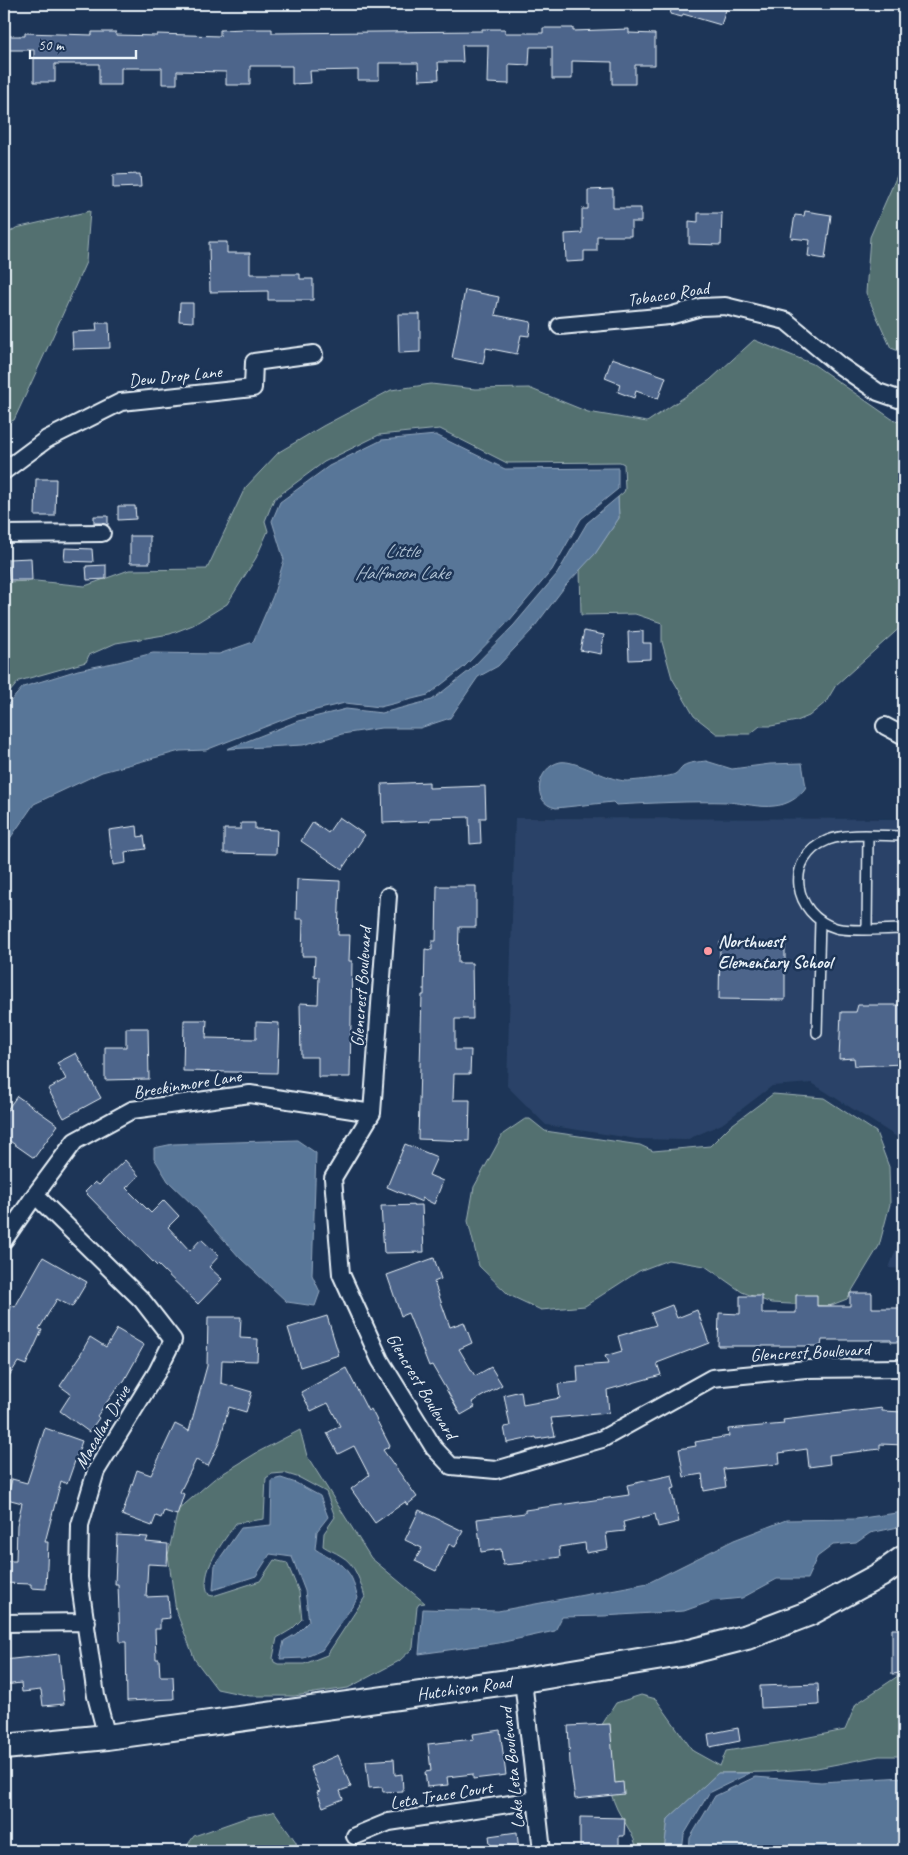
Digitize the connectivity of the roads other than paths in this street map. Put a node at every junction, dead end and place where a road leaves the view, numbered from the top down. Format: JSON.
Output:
{"nodes":[{"id":1,"x":560,"y":326,"type":"dead end"},
{"id":2,"x":314,"y":354,"type":"dead end"},
{"id":3,"x":904,"y":401,"type":"edge"},
{"id":4,"x":4,"y":471,"type":"edge"},
{"id":5,"x":102,"y":533,"type":"dead end"},
{"id":6,"x":4,"y":534,"type":"edge"},
{"id":7,"x":885,"y":726,"type":"dead end"},
{"id":8,"x":904,"y":736,"type":"edge"},
{"id":9,"x":868,"y":836,"type":"junction"},
{"id":10,"x":904,"y":836,"type":"edge"},
{"id":11,"x":388,"y":896,"type":"dead end"},
{"id":12,"x":820,"y":920,"type":"junction"},
{"id":13,"x":867,"y":929,"type":"junction"},
{"id":14,"x":904,"y":929,"type":"edge"},
{"id":15,"x":817,"y":1033,"type":"dead end"},
{"id":16,"x":372,"y":1113,"type":"junction"},
{"id":17,"x":35,"y":1195,"type":"junction"},
{"id":18,"x":4,"y":1240,"type":"edge"},
{"id":19,"x":904,"y":1368,"type":"edge"},
{"id":20,"x":904,"y":1558,"type":"edge"},
{"id":21,"x":87,"y":1622,"type":"junction"},
{"id":22,"x":4,"y":1623,"type":"edge"},
{"id":23,"x":523,"y":1680,"type":"junction"},
{"id":24,"x":107,"y":1737,"type":"junction"},
{"id":25,"x":4,"y":1747,"type":"edge"},
{"id":26,"x":536,"y":1800,"type":"junction"},
{"id":27,"x":355,"y":1836,"type":"dead end"},
{"id":28,"x":542,"y":1851,"type":"edge"}],
"edges":[{"from":1,"to":3,"type":"street","name":"Tobacco Road"},
{"from":2,"to":4,"type":"street","name":"Dew Drop Lane"},
{"from":5,"to":6,"type":"street"},
{"from":7,"to":8,"type":"street"},
{"from":9,"to":10,"type":"lane"},
{"from":9,"to":12,"type":"lane"},
{"from":9,"to":13,"type":"lane"},
{"from":11,"to":16,"type":"street","name":"Glencrest Boulevard"},
{"from":12,"to":13,"type":"lane"},
{"from":12,"to":15,"type":"lane"},
{"from":13,"to":14,"type":"lane"},
{"from":16,"to":17,"type":"street","name":"Breckinmore Lane"},
{"from":16,"to":19,"type":"street","name":"Glencrest Boulevard"},
{"from":17,"to":18,"type":"street","name":"Breckinmore Lane"},
{"from":17,"to":21,"type":"street","name":"Macallan Drive"},
{"from":20,"to":23,"type":"street","name":"Hutchison Road"},
{"from":21,"to":22,"type":"street"},
{"from":21,"to":24,"type":"street","name":"Macallan Drive"},
{"from":23,"to":24,"type":"street","name":"Hutchison Road"},
{"from":23,"to":26,"type":"street","name":"Lake Leta Boulevard"},
{"from":24,"to":25,"type":"street","name":"Hutchison Road"},
{"from":26,"to":27,"type":"street","name":"Leta Trace Court"},
{"from":26,"to":28,"type":"street","name":"Lake Leta Boulevard"}]}
